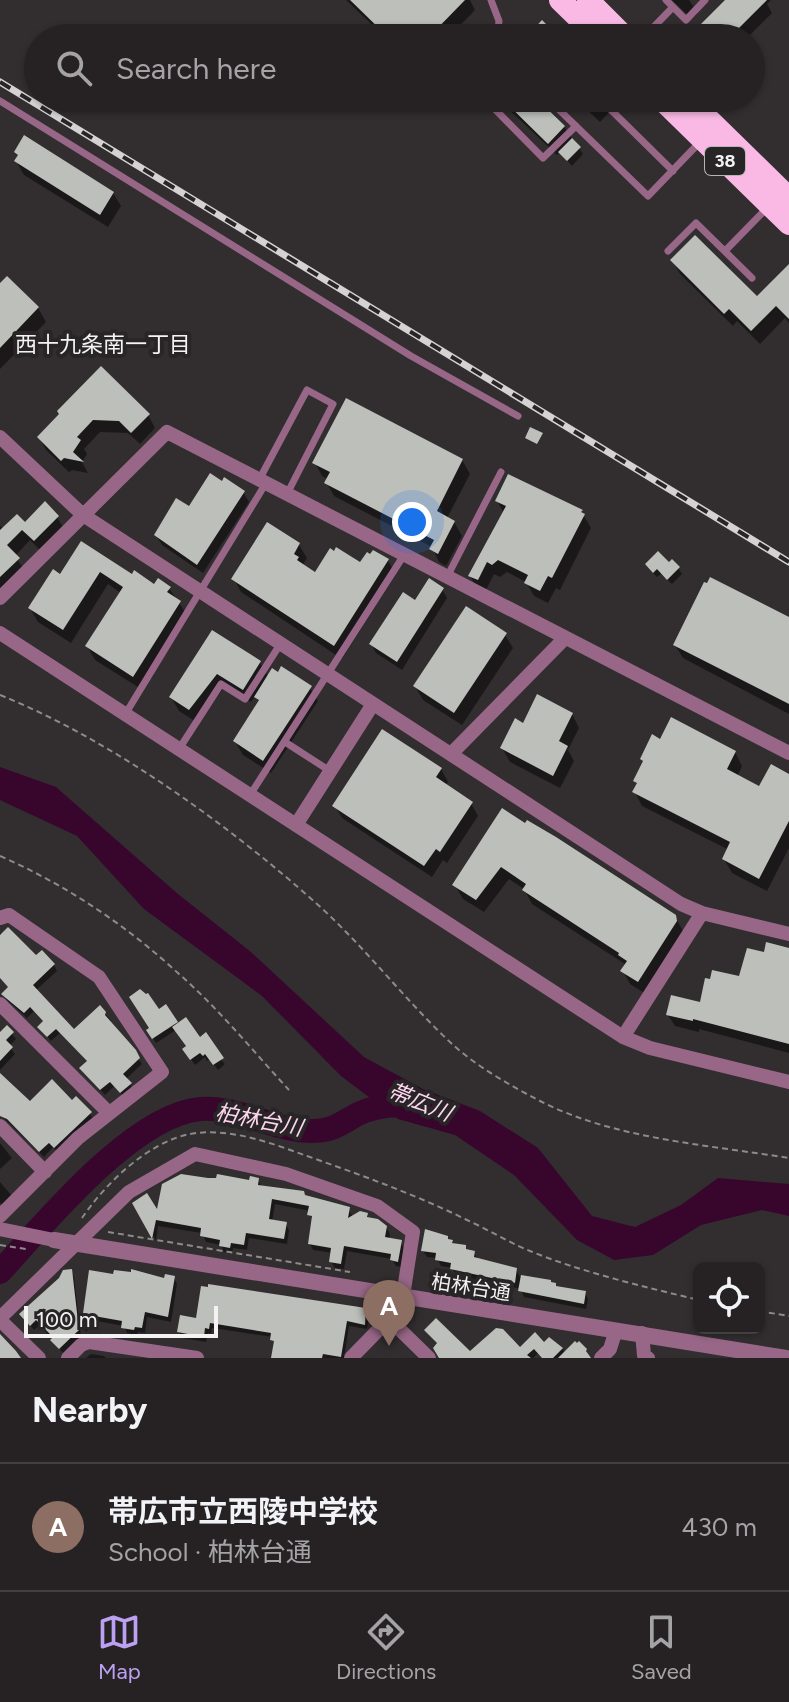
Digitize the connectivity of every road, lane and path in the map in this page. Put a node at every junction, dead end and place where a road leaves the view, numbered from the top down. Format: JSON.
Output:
{"nodes":[{"id":1,"x":491,"y":0,"type":"edge"},
{"id":2,"x":560,"y":0,"type":"edge"},
{"id":3,"x":588,"y":0,"type":"edge"},
{"id":4,"x":666,"y":0,"type":"edge"},
{"id":5,"x":705,"y":0,"type":"edge"},
{"id":6,"x":673,"y":7,"type":"junction"},
{"id":7,"x":499,"y":24,"type":"edge"},
{"id":8,"x":585,"y":24,"type":"edge"},
{"id":9,"x":612,"y":24,"type":"edge"},
{"id":10,"x":657,"y":24,"type":"edge"},
{"id":11,"x":0,"y":101,"type":"edge"},
{"id":12,"x":498,"y":112,"type":"edge"},
{"id":13,"x":562,"y":112,"type":"edge"},
{"id":14,"x":613,"y":112,"type":"edge"},
{"id":15,"x":674,"y":112,"type":"edge"},
{"id":16,"x":699,"y":112,"type":"edge"},
{"id":17,"x":576,"y":126,"type":"junction"},
{"id":18,"x":703,"y":140,"type":"junction"},
{"id":19,"x":673,"y":171,"type":"junction"},
{"id":20,"x":779,"y":202,"type":"edge"},
{"id":21,"x":789,"y":224,"type":"edge"},
{"id":22,"x":668,"y":251,"type":"dead end"},
{"id":23,"x":725,"y":251,"type":"junction"},
{"id":24,"x":752,"y":278,"type":"dead end"},
{"id":25,"x":518,"y":416,"type":"dead end"},
{"id":26,"x":0,"y":437,"type":"edge"},
{"id":27,"x":501,"y":472,"type":"dead end"},
{"id":28,"x":262,"y":481,"type":"junction"},
{"id":29,"x":287,"y":494,"type":"junction"},
{"id":30,"x":83,"y":515,"type":"junction"},
{"id":31,"x":404,"y":555,"type":"junction"},
{"id":32,"x":447,"y":577,"type":"junction"},
{"id":33,"x":200,"y":591,"type":"junction"},
{"id":34,"x":0,"y":598,"type":"edge"},
{"id":35,"x":0,"y":633,"type":"edge"},
{"id":36,"x":565,"y":638,"type":"junction"},
{"id":37,"x":281,"y":643,"type":"junction"},
{"id":38,"x":326,"y":673,"type":"junction"},
{"id":39,"x":0,"y":695,"type":"edge"},
{"id":40,"x":373,"y":704,"type":"junction"},
{"id":41,"x":125,"y":714,"type":"junction"},
{"id":42,"x":285,"y":742,"type":"junction"},
{"id":43,"x":179,"y":749,"type":"junction"},
{"id":44,"x":789,"y":753,"type":"edge"},
{"id":45,"x":451,"y":754,"type":"junction"},
{"id":46,"x":330,"y":771,"type":"junction"},
{"id":47,"x":250,"y":795,"type":"junction"},
{"id":48,"x":296,"y":825,"type":"junction"},
{"id":49,"x":0,"y":856,"type":"edge"},
{"id":50,"x":702,"y":913,"type":"junction"},
{"id":51,"x":0,"y":918,"type":"edge"},
{"id":52,"x":789,"y":934,"type":"edge"},
{"id":53,"x":0,"y":1004,"type":"edge"},
{"id":54,"x":623,"y":1037,"type":"junction"},
{"id":55,"x":789,"y":1082,"type":"edge"},
{"id":56,"x":289,"y":1090,"type":"dead end"},
{"id":57,"x":109,"y":1113,"type":"junction"},
{"id":58,"x":0,"y":1126,"type":"edge"},
{"id":59,"x":789,"y":1158,"type":"edge"},
{"id":60,"x":45,"y":1172,"type":"junction"},
{"id":61,"x":0,"y":1216,"type":"edge"},
{"id":62,"x":3,"y":1230,"type":"edge"},
{"id":63,"x":54,"y":1240,"type":"joint"},
{"id":64,"x":76,"y":1244,"type":"junction"},
{"id":65,"x":0,"y":1245,"type":"edge"},
{"id":66,"x":28,"y":1250,"type":"dead end"},
{"id":67,"x":403,"y":1296,"type":"junction"},
{"id":68,"x":765,"y":1312,"type":"edge"},
{"id":69,"x":789,"y":1316,"type":"edge"},
{"id":70,"x":0,"y":1319,"type":"edge"},
{"id":71,"x":389,"y":1319,"type":"junction"},
{"id":72,"x":616,"y":1330,"type":"junction"},
{"id":73,"x":642,"y":1333,"type":"junction"},
{"id":74,"x":39,"y":1358,"type":"edge"},
{"id":75,"x":68,"y":1358,"type":"edge"},
{"id":76,"x":197,"y":1358,"type":"edge"},
{"id":77,"x":351,"y":1358,"type":"edge"},
{"id":78,"x":429,"y":1358,"type":"edge"},
{"id":79,"x":601,"y":1358,"type":"edge"},
{"id":80,"x":648,"y":1358,"type":"edge"},
{"id":81,"x":786,"y":1358,"type":"edge"}],
"edges":[{"from":1,"to":7,"type":"lane"},
{"from":2,"to":8,"type":"highway"},
{"from":3,"to":9,"type":"highway"},
{"from":4,"to":6,"type":"lane"},
{"from":5,"to":6,"type":"lane"},
{"from":6,"to":10,"type":"lane"},
{"from":11,"to":25,"type":"lane"},
{"from":12,"to":17,"type":"lane"},
{"from":13,"to":17,"type":"lane"},
{"from":14,"to":19,"type":"lane"},
{"from":15,"to":18,"type":"highway","number":"38"},
{"from":16,"to":20,"type":"highway","number":"38"},
{"from":17,"to":19,"type":"lane"},
{"from":18,"to":19,"type":"lane"},
{"from":18,"to":20,"type":"highway","number":"38"},
{"from":20,"to":21,"type":"highway","number":"38"},
{"from":20,"to":23,"type":"lane"},
{"from":22,"to":23,"type":"lane"},
{"from":23,"to":24,"type":"lane"},
{"from":26,"to":30,"type":"street"},
{"from":27,"to":32,"type":"lane"},
{"from":28,"to":29,"type":"street"},
{"from":28,"to":29,"type":"lane"},
{"from":28,"to":30,"type":"street"},
{"from":28,"to":33,"type":"lane"},
{"from":29,"to":31,"type":"street"},
{"from":30,"to":33,"type":"street"},
{"from":30,"to":34,"type":"street"},
{"from":31,"to":32,"type":"street"},
{"from":31,"to":38,"type":"lane"},
{"from":32,"to":36,"type":"street"},
{"from":33,"to":37,"type":"street"},
{"from":33,"to":41,"type":"lane"},
{"from":35,"to":41,"type":"street"},
{"from":36,"to":44,"type":"street"},
{"from":36,"to":45,"type":"street"},
{"from":37,"to":38,"type":"street"},
{"from":37,"to":43,"type":"lane"},
{"from":38,"to":40,"type":"street"},
{"from":38,"to":42,"type":"lane"},
{"from":39,"to":59,"type":"path"},
{"from":40,"to":45,"type":"street"},
{"from":40,"to":46,"type":"street"},
{"from":41,"to":43,"type":"street"},
{"from":42,"to":46,"type":"lane"},
{"from":42,"to":47,"type":"lane"},
{"from":43,"to":47,"type":"street"},
{"from":45,"to":50,"type":"street"},
{"from":46,"to":48,"type":"street"},
{"from":47,"to":48,"type":"street"},
{"from":48,"to":54,"type":"street"},
{"from":49,"to":56,"type":"path"},
{"from":50,"to":52,"type":"street"},
{"from":50,"to":54,"type":"street"},
{"from":51,"to":57,"type":"street"},
{"from":53,"to":57,"type":"street"},
{"from":54,"to":55,"type":"street"},
{"from":57,"to":60,"type":"street"},
{"from":58,"to":60,"type":"street"},
{"from":60,"to":61,"type":"street"},
{"from":62,"to":63,"type":"street","name":"柏林台通"},
{"from":63,"to":64,"type":"street","name":"柏林台通"},
{"from":64,"to":67,"type":"street","name":"柏林台通"},
{"from":64,"to":67,"type":"street"},
{"from":64,"to":70,"type":"street"},
{"from":65,"to":66,"type":"path"},
{"from":67,"to":71,"type":"street"},
{"from":67,"to":72,"type":"street","name":"柏林台通"},
{"from":68,"to":69,"type":"path"},
{"from":70,"to":74,"type":"street"},
{"from":71,"to":77,"type":"street"},
{"from":71,"to":78,"type":"street"},
{"from":72,"to":73,"type":"street","name":"柏林台通"},
{"from":72,"to":79,"type":"street"},
{"from":73,"to":80,"type":"street"},
{"from":73,"to":81,"type":"street","name":"柏林台通"},
{"from":75,"to":76,"type":"street"}]}
